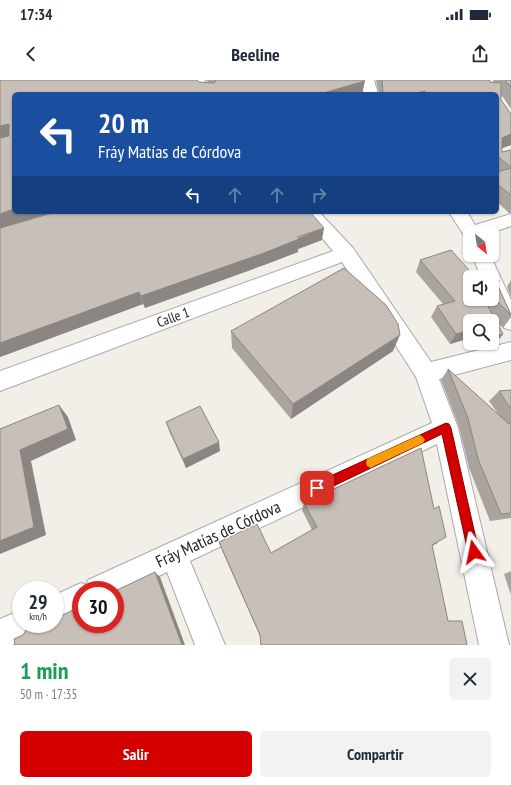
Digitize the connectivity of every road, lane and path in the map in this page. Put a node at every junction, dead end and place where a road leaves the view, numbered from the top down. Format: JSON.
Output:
{"nodes":[{"id":1,"x":197,"y":80,"type":"edge"},
{"id":2,"x":367,"y":80,"type":"edge"},
{"id":3,"x":206,"y":92,"type":"edge"},
{"id":4,"x":370,"y":92,"type":"edge"},
{"id":5,"x":311,"y":214,"type":"edge"},
{"id":6,"x":459,"y":214,"type":"edge"},
{"id":7,"x":511,"y":220,"type":"edge"},
{"id":8,"x":467,"y":226,"type":"edge"},
{"id":9,"x":493,"y":226,"type":"edge"},
{"id":10,"x":346,"y":253,"type":"junction"},
{"id":11,"x":499,"y":295,"type":"edge"},
{"id":12,"x":511,"y":322,"type":"edge"},
{"id":13,"x":511,"y":351,"type":"edge"},
{"id":14,"x":426,"y":374,"type":"junction"},
{"id":15,"x":0,"y":381,"type":"edge"},
{"id":16,"x":446,"y":428,"type":"junction"},
{"id":17,"x":174,"y":555,"type":"junction"},
{"id":18,"x":118,"y":581,"type":"edge"},
{"id":19,"x":12,"y":630,"type":"edge"},
{"id":20,"x":0,"y":635,"type":"edge"},
{"id":21,"x":210,"y":645,"type":"edge"},
{"id":22,"x":494,"y":645,"type":"edge"}],
"edges":[{"from":1,"to":3,"type":"street"},
{"from":2,"to":4,"type":"street"},
{"from":5,"to":10,"type":"street"},
{"from":6,"to":8,"type":"street"},
{"from":7,"to":9,"type":"street"},
{"from":10,"to":14,"type":"street"},
{"from":10,"to":15,"type":"street","name":"Calle 1"},
{"from":11,"to":12,"type":"street"},
{"from":13,"to":14,"type":"street"},
{"from":14,"to":16,"type":"street"},
{"from":16,"to":17,"type":"street","name":"Fráy Matías de Córdova"},
{"from":16,"to":22,"type":"street"},
{"from":17,"to":18,"type":"street","name":"Fráy Matías de Córdova"},
{"from":17,"to":21,"type":"street"},
{"from":19,"to":20,"type":"street"}]}
